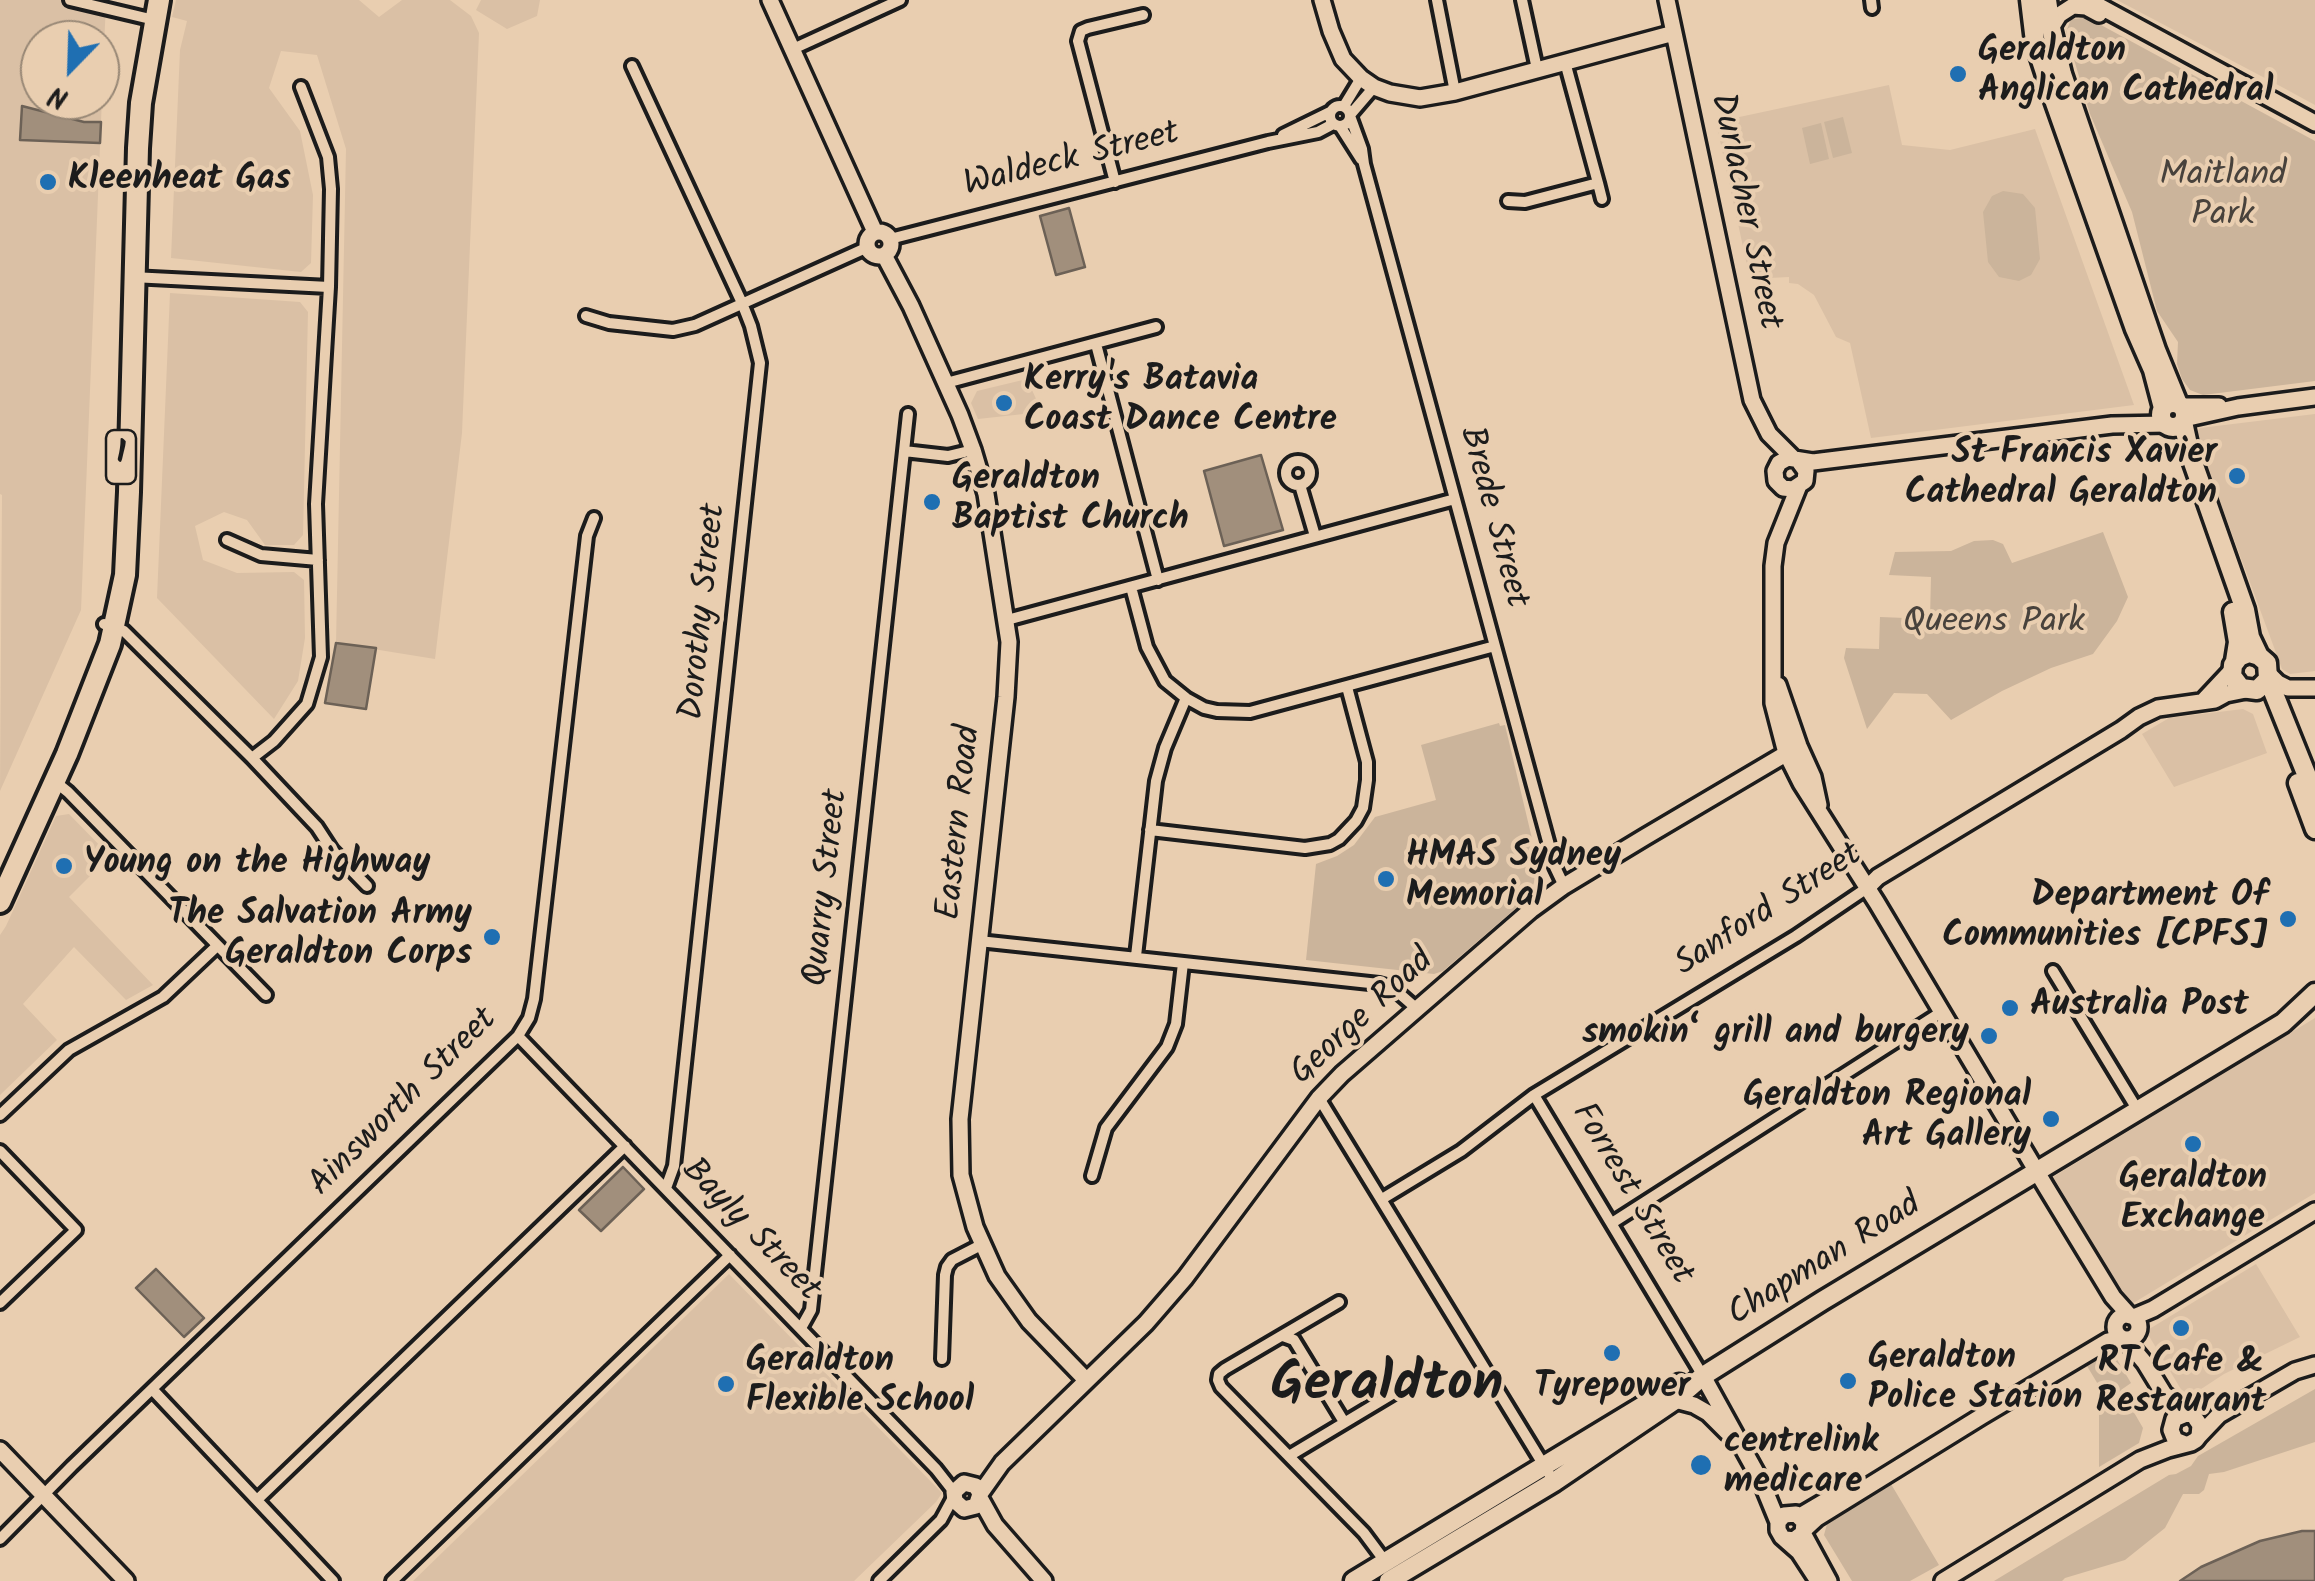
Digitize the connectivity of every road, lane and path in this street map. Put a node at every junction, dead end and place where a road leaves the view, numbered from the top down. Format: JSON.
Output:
{"nodes":[{"id":1,"x":70,"y":0,"type":"edge"},
{"id":2,"x":159,"y":0,"type":"edge"},
{"id":3,"x":770,"y":0,"type":"edge"},
{"id":4,"x":900,"y":0,"type":"edge"},
{"id":5,"x":1322,"y":0,"type":"edge"},
{"id":6,"x":1437,"y":0,"type":"edge"},
{"id":7,"x":1522,"y":0,"type":"edge"},
{"id":8,"x":1667,"y":0,"type":"edge"},
{"id":9,"x":2033,"y":0,"type":"edge"},
{"id":10,"x":2047,"y":0,"type":"edge"},
{"id":11,"x":2088,"y":0,"type":"edge"},
{"id":12,"x":148,"y":9,"type":"edge"},
{"id":13,"x":1143,"y":15,"type":"dead end"},
{"id":14,"x":2050,"y":28,"type":"junction"},
{"id":15,"x":2135,"y":28,"type":"junction"},
{"id":16,"x":1674,"y":33,"type":"junction"},
{"id":17,"x":792,"y":49,"type":"junction"},
{"id":18,"x":1565,"y":62,"type":"junction"},
{"id":19,"x":632,"y":66,"type":"dead end"},
{"id":20,"x":1537,"y":69,"type":"junction"},
{"id":21,"x":1368,"y":82,"type":"junction"},
{"id":22,"x":301,"y":87,"type":"dead end"},
{"id":23,"x":1455,"y":92,"type":"junction"},
{"id":24,"x":2062,"y":98,"type":"junction"},
{"id":25,"x":1348,"y":112,"type":"junction"},
{"id":26,"x":1335,"y":121,"type":"junction"},
{"id":27,"x":2315,"y":124,"type":"edge"},
{"id":28,"x":1364,"y":164,"type":"junction"},
{"id":29,"x":1115,"y":182,"type":"junction"},
{"id":30,"x":1598,"y":183,"type":"junction"},
{"id":31,"x":1602,"y":199,"type":"dead end"},
{"id":32,"x":1508,"y":201,"type":"dead end"},
{"id":33,"x":883,"y":242,"type":"junction"},
{"id":34,"x":868,"y":248,"type":"joint"},
{"id":35,"x":131,"y":276,"type":"junction"},
{"id":36,"x":328,"y":287,"type":"junction"},
{"id":37,"x":742,"y":304,"type":"junction"},
{"id":38,"x":586,"y":316,"type":"dead end"},
{"id":39,"x":1156,"y":328,"type":"dead end"},
{"id":40,"x":1096,"y":344,"type":"junction"},
{"id":41,"x":946,"y":383,"type":"junction"},
{"id":42,"x":2315,"y":398,"type":"edge"},
{"id":43,"x":908,"y":414,"type":"dead end"},
{"id":44,"x":2174,"y":415,"type":"junction"},
{"id":45,"x":1769,"y":434,"type":"junction"},
{"id":46,"x":973,"y":450,"type":"junction"},
{"id":47,"x":904,"y":451,"type":"junction"},
{"id":48,"x":1846,"y":458,"type":"junction"},
{"id":49,"x":1795,"y":459,"type":"junction"},
{"id":50,"x":1776,"y":474,"type":"junction"},
{"id":51,"x":1300,"y":485,"type":"dead end"},
{"id":52,"x":1800,"y":486,"type":"junction"},
{"id":53,"x":1455,"y":499,"type":"junction"},
{"id":54,"x":594,"y":518,"type":"dead end"},
{"id":55,"x":1784,"y":522,"type":"junction"},
{"id":56,"x":1315,"y":536,"type":"junction"},
{"id":57,"x":227,"y":540,"type":"dead end"},
{"id":58,"x":318,"y":560,"type":"junction"},
{"id":59,"x":1158,"y":580,"type":"junction"},
{"id":60,"x":1130,"y":588,"type":"junction"},
{"id":61,"x":1007,"y":620,"type":"junction"},
{"id":62,"x":109,"y":626,"type":"junction"},
{"id":63,"x":1495,"y":646,"type":"junction"},
{"id":64,"x":2260,"y":656,"type":"junction"},
{"id":65,"x":2233,"y":666,"type":"junction"},
{"id":66,"x":2268,"y":676,"type":"junction"},
{"id":67,"x":1346,"y":687,"type":"junction"},
{"id":68,"x":2311,"y":688,"type":"edge"},
{"id":69,"x":2249,"y":691,"type":"junction"},
{"id":70,"x":1186,"y":698,"type":"junction"},
{"id":71,"x":2203,"y":700,"type":"junction"},
{"id":72,"x":2284,"y":715,"type":"junction"},
{"id":73,"x":1792,"y":750,"type":"junction"},
{"id":74,"x":252,"y":758,"type":"junction"},
{"id":75,"x":51,"y":779,"type":"junction"},
{"id":76,"x":2315,"y":796,"type":"edge"},
{"id":77,"x":2315,"y":829,"type":"edge"},
{"id":78,"x":1150,"y":830,"type":"junction"},
{"id":79,"x":367,"y":886,"type":"dead end"},
{"id":80,"x":1564,"y":886,"type":"junction"},
{"id":81,"x":1867,"y":888,"type":"junction"},
{"id":82,"x":0,"y":898,"type":"edge"},
{"id":83,"x":979,"y":941,"type":"junction"},
{"id":84,"x":217,"y":946,"type":"junction"},
{"id":85,"x":1136,"y":956,"type":"junction"},
{"id":86,"x":1183,"y":963,"type":"junction"},
{"id":87,"x":2052,"y":970,"type":"dead end"},
{"id":88,"x":2315,"y":979,"type":"edge"},
{"id":89,"x":2315,"y":993,"type":"edge"},
{"id":90,"x":266,"y":996,"type":"dead end"},
{"id":91,"x":1417,"y":1009,"type":"junction"},
{"id":92,"x":1940,"y":1012,"type":"junction"},
{"id":93,"x":2292,"y":1016,"type":"junction"},
{"id":94,"x":518,"y":1036,"type":"junction"},
{"id":95,"x":1534,"y":1094,"type":"junction"},
{"id":96,"x":1319,"y":1098,"type":"junction"},
{"id":97,"x":2138,"y":1109,"type":"junction"},
{"id":98,"x":0,"y":1115,"type":"edge"},
{"id":99,"x":625,"y":1146,"type":"junction"},
{"id":100,"x":0,"y":1151,"type":"edge"},
{"id":101,"x":2036,"y":1171,"type":"junction"},
{"id":102,"x":1092,"y":1176,"type":"dead end"},
{"id":103,"x":666,"y":1188,"type":"junction"},
{"id":104,"x":1382,"y":1200,"type":"junction"},
{"id":105,"x":2315,"y":1211,"type":"edge"},
{"id":106,"x":1612,"y":1223,"type":"junction"},
{"id":107,"x":981,"y":1245,"type":"junction"},
{"id":108,"x":730,"y":1255,"type":"junction"},
{"id":109,"x":1339,"y":1302,"type":"dead end"},
{"id":110,"x":0,"y":1303,"type":"edge"},
{"id":111,"x":2126,"y":1327,"type":"junction"},
{"id":112,"x":801,"y":1328,"type":"junction"},
{"id":113,"x":1283,"y":1336,"type":"junction"},
{"id":114,"x":942,"y":1359,"type":"dead end"},
{"id":115,"x":2315,"y":1366,"type":"edge"},
{"id":116,"x":1703,"y":1376,"type":"junction"},
{"id":117,"x":1086,"y":1380,"type":"junction"},
{"id":118,"x":152,"y":1389,"type":"junction"},
{"id":119,"x":1399,"y":1390,"type":"dead end"},
{"id":120,"x":2164,"y":1394,"type":"junction"},
{"id":121,"x":1675,"y":1400,"type":"junction"},
{"id":122,"x":2193,"y":1416,"type":"junction"},
{"id":123,"x":1344,"y":1422,"type":"junction"},
{"id":124,"x":2171,"y":1426,"type":"junction"},
{"id":125,"x":2192,"y":1440,"type":"junction"},
{"id":126,"x":1741,"y":1445,"type":"junction"},
{"id":127,"x":0,"y":1450,"type":"edge"},
{"id":128,"x":1289,"y":1456,"type":"junction"},
{"id":129,"x":2140,"y":1460,"type":"junction"},
{"id":130,"x":1549,"y":1474,"type":"junction"},
{"id":131,"x":1762,"y":1483,"type":"junction"},
{"id":132,"x":42,"y":1495,"type":"junction"},
{"id":133,"x":967,"y":1496,"type":"junction"},
{"id":134,"x":256,"y":1500,"type":"junction"},
{"id":135,"x":1778,"y":1522,"type":"junction"},
{"id":136,"x":1801,"y":1523,"type":"junction"},
{"id":137,"x":1,"y":1537,"type":"edge"},
{"id":138,"x":1786,"y":1539,"type":"junction"},
{"id":139,"x":1390,"y":1573,"type":"edge"},
{"id":140,"x":126,"y":1581,"type":"edge"},
{"id":141,"x":332,"y":1581,"type":"edge"},
{"id":142,"x":392,"y":1581,"type":"edge"},
{"id":143,"x":878,"y":1581,"type":"edge"},
{"id":144,"x":1044,"y":1581,"type":"edge"},
{"id":145,"x":1354,"y":1581,"type":"edge"},
{"id":146,"x":1818,"y":1581,"type":"edge"},
{"id":147,"x":1829,"y":1581,"type":"edge"},
{"id":148,"x":1943,"y":1581,"type":"edge"}],
"edges":[{"from":1,"to":12,"type":"street"},
{"from":2,"to":35,"type":"highway","number":"1"},
{"from":3,"to":17,"type":"street","name":"Eastern Road"},
{"from":4,"to":17,"type":"street"},
{"from":5,"to":21,"type":"street"},
{"from":6,"to":23,"type":"street"},
{"from":7,"to":20,"type":"street"},
{"from":8,"to":16,"type":"street","name":"Durlacher Street"},
{"from":9,"to":24,"type":"main road"},
{"from":10,"to":14,"type":"main road"},
{"from":11,"to":15,"type":"street"},
{"from":12,"to":35,"type":"highway","number":"1"},
{"from":13,"to":29,"type":"street"},
{"from":14,"to":15,"type":"street"},
{"from":14,"to":24,"type":"main road"},
{"from":15,"to":27,"type":"street"},
{"from":16,"to":18,"type":"street"},
{"from":16,"to":45,"type":"street","name":"Durlacher Street"},
{"from":17,"to":33,"type":"street","name":"Eastern Road"},
{"from":18,"to":20,"type":"street"},
{"from":18,"to":30,"type":"street"},
{"from":19,"to":37,"type":"street","name":"Dorothy Street"},
{"from":20,"to":23,"type":"street"},
{"from":21,"to":23,"type":"street"},
{"from":21,"to":25,"type":"street"},
{"from":22,"to":36,"type":"street"},
{"from":24,"to":44,"type":"main road"},
{"from":25,"to":26,"type":"street"},
{"from":25,"to":26,"type":"street","name":"Waldeck Street"},
{"from":25,"to":28,"type":"street","name":"Brede Street"},
{"from":26,"to":28,"type":"street","name":"Brede Street"},
{"from":26,"to":29,"type":"street","name":"Waldeck Street"},
{"from":28,"to":53,"type":"street","name":"Brede Street"},
{"from":29,"to":33,"type":"street","name":"Waldeck Street"},
{"from":30,"to":31,"type":"street"},
{"from":30,"to":32,"type":"street"},
{"from":33,"to":34,"type":"street"},
{"from":33,"to":41,"type":"street","name":"Eastern Road"},
{"from":34,"to":37,"type":"street"},
{"from":35,"to":36,"type":"street"},
{"from":35,"to":62,"type":"highway","number":"1"},
{"from":36,"to":58,"type":"street"},
{"from":37,"to":38,"type":"street"},
{"from":37,"to":103,"type":"street","name":"Dorothy Street"},
{"from":39,"to":40,"type":"street"},
{"from":40,"to":41,"type":"street"},
{"from":40,"to":59,"type":"street"},
{"from":41,"to":46,"type":"street","name":"Eastern Road"},
{"from":42,"to":44,"type":"street"},
{"from":43,"to":47,"type":"street","name":"Quarry Street"},
{"from":44,"to":48,"type":"street"},
{"from":44,"to":64,"type":"main road"},
{"from":44,"to":65,"type":"main road"},
{"from":45,"to":49,"type":"street","name":"Durlacher Street"},
{"from":45,"to":50,"type":"street","name":"Durlacher Street"},
{"from":46,"to":47,"type":"street"},
{"from":46,"to":61,"type":"street","name":"Eastern Road"},
{"from":47,"to":112,"type":"street","name":"Quarry Street"},
{"from":48,"to":49,"type":"street"},
{"from":48,"to":52,"type":"street"},
{"from":49,"to":50,"type":"street"},
{"from":49,"to":52,"type":"street"},
{"from":50,"to":52,"type":"street"},
{"from":50,"to":55,"type":"street","name":"Durlacher Street"},
{"from":51,"to":56,"type":"street"},
{"from":52,"to":55,"type":"street","name":"Durlacher Street"},
{"from":53,"to":56,"type":"street"},
{"from":53,"to":63,"type":"street","name":"Brede Street"},
{"from":54,"to":94,"type":"street","name":"Ainsworth Street"},
{"from":55,"to":73,"type":"street","name":"Durlacher Street"},
{"from":56,"to":59,"type":"street"},
{"from":57,"to":58,"type":"street"},
{"from":58,"to":74,"type":"street"},
{"from":59,"to":60,"type":"street"},
{"from":60,"to":61,"type":"street"},
{"from":60,"to":70,"type":"street"},
{"from":61,"to":83,"type":"street","name":"Eastern Road"},
{"from":62,"to":74,"type":"street"},
{"from":62,"to":75,"type":"highway","number":"1"},
{"from":63,"to":67,"type":"street"},
{"from":63,"to":80,"type":"street","name":"Brede Street"},
{"from":64,"to":65,"type":"main road"},
{"from":64,"to":66,"type":"main road"},
{"from":65,"to":69,"type":"main road"},
{"from":65,"to":71,"type":"street"},
{"from":66,"to":68,"type":"street"},
{"from":66,"to":69,"type":"main road"},
{"from":66,"to":72,"type":"main road"},
{"from":67,"to":70,"type":"street"},
{"from":67,"to":78,"type":"street"},
{"from":68,"to":72,"type":"street"},
{"from":69,"to":71,"type":"street","name":"Sanford Street"},
{"from":69,"to":77,"type":"main road"},
{"from":70,"to":78,"type":"street"},
{"from":71,"to":81,"type":"street","name":"Sanford Street"},
{"from":72,"to":76,"type":"main road"},
{"from":73,"to":80,"type":"street","name":"George Road"},
{"from":73,"to":81,"type":"street","name":"Durlacher Street"},
{"from":74,"to":79,"type":"street"},
{"from":75,"to":82,"type":"highway","number":"1"},
{"from":75,"to":84,"type":"street"},
{"from":78,"to":85,"type":"street"},
{"from":80,"to":91,"type":"street","name":"George Road"},
{"from":81,"to":92,"type":"street","name":"Durlacher Street"},
{"from":81,"to":95,"type":"street","name":"Sanford Street"},
{"from":83,"to":85,"type":"street"},
{"from":83,"to":107,"type":"street","name":"Eastern Road"},
{"from":84,"to":90,"type":"street"},
{"from":84,"to":98,"type":"street"},
{"from":85,"to":86,"type":"street"},
{"from":86,"to":91,"type":"street"},
{"from":86,"to":102,"type":"street"},
{"from":87,"to":97,"type":"street"},
{"from":88,"to":93,"type":"main road","name":"Chapman Road"},
{"from":89,"to":93,"type":"main road","name":"Chapman Road"},
{"from":91,"to":96,"type":"street","name":"George Road"},
{"from":92,"to":101,"type":"street","name":"Durlacher Street"},
{"from":92,"to":106,"type":"street"},
{"from":93,"to":97,"type":"main road","name":"Chapman Road"},
{"from":94,"to":99,"type":"street","name":"Bayly Street"},
{"from":94,"to":118,"type":"street","name":"Ainsworth Street"},
{"from":95,"to":104,"type":"street","name":"Sanford Street"},
{"from":95,"to":106,"type":"street","name":"Forrest Street"},
{"from":96,"to":104,"type":"street"},
{"from":96,"to":117,"type":"street","name":"George Road"},
{"from":97,"to":101,"type":"main road","name":"Chapman Road"},
{"from":99,"to":103,"type":"street","name":"Bayly Street"},
{"from":99,"to":134,"type":"street"},
{"from":100,"to":110,"type":"street"},
{"from":101,"to":111,"type":"street","name":"Durlacher Street"},
{"from":101,"to":116,"type":"main road","name":"Chapman Road"},
{"from":103,"to":108,"type":"street","name":"Bayly Street"},
{"from":104,"to":130,"type":"street"},
{"from":105,"to":111,"type":"street"},
{"from":106,"to":116,"type":"street","name":"Forrest Street"},
{"from":107,"to":114,"type":"street"},
{"from":107,"to":117,"type":"street","name":"Eastern Road"},
{"from":108,"to":112,"type":"street","name":"Bayly Street"},
{"from":108,"to":142,"type":"street"},
{"from":109,"to":113,"type":"street"},
{"from":111,"to":120,"type":"street","name":"Durlacher Street"},
{"from":111,"to":136,"type":"street"},
{"from":112,"to":133,"type":"street","name":"Bayly Street"},
{"from":113,"to":123,"type":"street"},
{"from":113,"to":128,"type":"street"},
{"from":115,"to":125,"type":"street"},
{"from":116,"to":121,"type":"main road","name":"Chapman Road"},
{"from":116,"to":126,"type":"street","name":"Forrest Street"},
{"from":116,"to":130,"type":"main road","name":"Chapman Road"},
{"from":117,"to":133,"type":"street","name":"George Road"},
{"from":118,"to":132,"type":"street","name":"Ainsworth Street"},
{"from":118,"to":134,"type":"street"},
{"from":119,"to":123,"type":"street"},
{"from":120,"to":122,"type":"street","name":"Durlacher Street"},
{"from":120,"to":124,"type":"street","name":"Durlacher Street"},
{"from":121,"to":126,"type":"street"},
{"from":121,"to":130,"type":"main road","name":"Chapman Road"},
{"from":122,"to":124,"type":"street"},
{"from":122,"to":125,"type":"street"},
{"from":123,"to":128,"type":"street"},
{"from":124,"to":125,"type":"street"},
{"from":124,"to":129,"type":"street"},
{"from":125,"to":129,"type":"street"},
{"from":126,"to":131,"type":"street","name":"Forrest Street"},
{"from":127,"to":132,"type":"street"},
{"from":128,"to":139,"type":"street"},
{"from":129,"to":148,"type":"street"},
{"from":130,"to":139,"type":"main road","name":"Chapman Road"},
{"from":131,"to":135,"type":"street","name":"Forrest Street"},
{"from":131,"to":136,"type":"street","name":"Forrest Street"},
{"from":132,"to":137,"type":"street","name":"Ainsworth Street"},
{"from":132,"to":140,"type":"street"},
{"from":133,"to":143,"type":"street"},
{"from":133,"to":144,"type":"street","name":"Bayly Street"},
{"from":134,"to":141,"type":"street"},
{"from":135,"to":136,"type":"street"},
{"from":135,"to":138,"type":"street"},
{"from":136,"to":138,"type":"street"},
{"from":136,"to":147,"type":"street","name":"Forrest Street"},
{"from":138,"to":146,"type":"street"},
{"from":139,"to":145,"type":"main road","name":"Chapman Road"}]}
